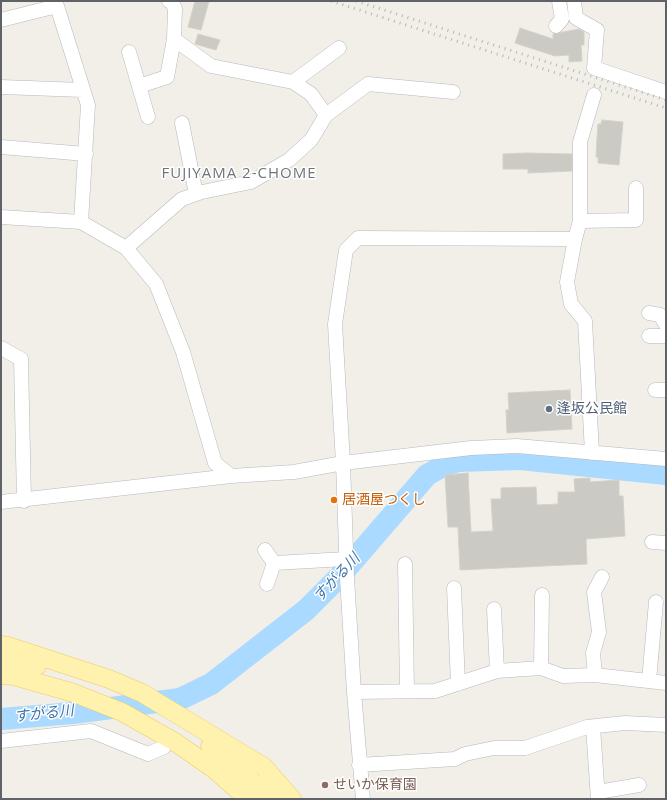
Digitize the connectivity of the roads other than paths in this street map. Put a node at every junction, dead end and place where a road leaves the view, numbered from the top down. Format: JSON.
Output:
{"nodes":[{"id":1,"x":169,"y":1,"type":"edge"},
{"id":2,"x":559,"y":1,"type":"edge"},
{"id":3,"x":574,"y":1,"type":"edge"},
{"id":4,"x":1,"y":20,"type":"edge"},
{"id":5,"x":556,"y":26,"type":"dead end"},
{"id":6,"x":174,"y":39,"type":"junction"},
{"id":7,"x":339,"y":48,"type":"dead end"},
{"id":8,"x":129,"y":52,"type":"dead end"},
{"id":9,"x":293,"y":82,"type":"junction"},
{"id":10,"x":139,"y":86,"type":"junction"},
{"id":11,"x":1,"y":87,"type":"edge"},
{"id":12,"x":83,"y":90,"type":"junction"},
{"id":13,"x":453,"y":92,"type":"dead end"},
{"id":14,"x":666,"y":92,"type":"edge"},
{"id":15,"x":594,"y":95,"type":"dead end"},
{"id":16,"x":326,"y":115,"type":"junction"},
{"id":17,"x":148,"y":117,"type":"dead end"},
{"id":18,"x":182,"y":123,"type":"dead end"},
{"id":19,"x":1,"y":147,"type":"edge"},
{"id":20,"x":86,"y":154,"type":"junction"},
{"id":21,"x":636,"y":188,"type":"dead end"},
{"id":22,"x":196,"y":194,"type":"junction"},
{"id":23,"x":1,"y":217,"type":"edge"},
{"id":24,"x":580,"y":221,"type":"junction"},
{"id":25,"x":81,"y":222,"type":"junction"},
{"id":26,"x":575,"y":239,"type":"junction"},
{"id":27,"x":126,"y":248,"type":"junction"},
{"id":28,"x":649,"y":313,"type":"dead end"},
{"id":29,"x":666,"y":325,"type":"edge"},
{"id":30,"x":649,"y":336,"type":"dead end"},
{"id":31,"x":666,"y":336,"type":"edge"},
{"id":32,"x":1,"y":348,"type":"edge"},
{"id":33,"x":592,"y":453,"type":"junction"},
{"id":34,"x":666,"y":460,"type":"edge"},
{"id":35,"x":343,"y":463,"type":"junction"},
{"id":36,"x":231,"y":476,"type":"junction"},
{"id":37,"x":24,"y":501,"type":"junction"},
{"id":38,"x":1,"y":502,"type":"edge"},
{"id":39,"x":265,"y":550,"type":"dead end"},
{"id":40,"x":346,"y":559,"type":"junction"},
{"id":41,"x":274,"y":562,"type":"junction"},
{"id":42,"x":405,"y":564,"type":"dead end"},
{"id":43,"x":602,"y":577,"type":"dead end"},
{"id":44,"x":267,"y":584,"type":"dead end"},
{"id":45,"x":454,"y":588,"type":"dead end"},
{"id":46,"x":542,"y":595,"type":"dead end"},
{"id":47,"x":656,"y":602,"type":"dead end"},
{"id":48,"x":494,"y":609,"type":"dead end"},
{"id":49,"x":1,"y":645,"type":"edge"},
{"id":50,"x":1,"y":660,"type":"edge"},
{"id":51,"x":542,"y":668,"type":"junction"},
{"id":52,"x":497,"y":671,"type":"junction"},
{"id":53,"x":1,"y":675,"type":"edge"},
{"id":54,"x":595,"y":675,"type":"junction"},
{"id":55,"x":649,"y":681,"type":"junction"},
{"id":56,"x":666,"y":683,"type":"edge"},
{"id":57,"x":458,"y":684,"type":"junction"},
{"id":58,"x":1,"y":687,"type":"edge"},
{"id":59,"x":407,"y":691,"type":"junction"},
{"id":60,"x":354,"y":692,"type":"junction"},
{"id":61,"x":666,"y":725,"type":"edge"},
{"id":62,"x":593,"y":727,"type":"junction"},
{"id":63,"x":1,"y":741,"type":"edge"},
{"id":64,"x":164,"y":747,"type":"junction"},
{"id":65,"x":359,"y":765,"type":"junction"},
{"id":66,"x":639,"y":785,"type":"dead end"},
{"id":67,"x":598,"y":795,"type":"edge"},
{"id":68,"x":232,"y":799,"type":"edge"},
{"id":69,"x":248,"y":799,"type":"edge"},
{"id":70,"x":271,"y":799,"type":"edge"},
{"id":71,"x":292,"y":799,"type":"edge"},
{"id":72,"x":363,"y":799,"type":"edge"}],
"edges":[{"from":1,"to":6,"type":"street"},
{"from":2,"to":5,"type":"street"},
{"from":3,"to":14,"type":"street"},
{"from":4,"to":12,"type":"street"},
{"from":6,"to":9,"type":"street"},
{"from":6,"to":10,"type":"street"},
{"from":7,"to":9,"type":"street"},
{"from":8,"to":10,"type":"street"},
{"from":9,"to":16,"type":"street"},
{"from":10,"to":17,"type":"street"},
{"from":11,"to":12,"type":"street"},
{"from":12,"to":20,"type":"street"},
{"from":13,"to":16,"type":"street"},
{"from":15,"to":24,"type":"street"},
{"from":16,"to":22,"type":"street"},
{"from":18,"to":22,"type":"street"},
{"from":19,"to":20,"type":"street"},
{"from":20,"to":25,"type":"street"},
{"from":21,"to":24,"type":"street"},
{"from":22,"to":27,"type":"street"},
{"from":23,"to":25,"type":"street"},
{"from":24,"to":26,"type":"street"},
{"from":25,"to":27,"type":"street"},
{"from":26,"to":33,"type":"street"},
{"from":26,"to":35,"type":"street"},
{"from":27,"to":36,"type":"street"},
{"from":28,"to":29,"type":"street"},
{"from":30,"to":31,"type":"street"},
{"from":32,"to":37,"type":"street"},
{"from":33,"to":34,"type":"street"},
{"from":33,"to":35,"type":"street"},
{"from":35,"to":36,"type":"street"},
{"from":35,"to":40,"type":"street"},
{"from":36,"to":37,"type":"street"},
{"from":37,"to":38,"type":"street"},
{"from":39,"to":41,"type":"street"},
{"from":40,"to":41,"type":"street"},
{"from":40,"to":60,"type":"street"},
{"from":41,"to":44,"type":"street"},
{"from":42,"to":59,"type":"street"},
{"from":43,"to":54,"type":"street"},
{"from":45,"to":57,"type":"street"},
{"from":46,"to":51,"type":"street"},
{"from":47,"to":55,"type":"street"},
{"from":48,"to":52,"type":"street"},
{"from":49,"to":71,"type":"main road"},
{"from":50,"to":70,"type":"main road"},
{"from":51,"to":52,"type":"street"},
{"from":51,"to":54,"type":"street"},
{"from":52,"to":57,"type":"street"},
{"from":53,"to":69,"type":"main road"},
{"from":54,"to":55,"type":"street"},
{"from":55,"to":56,"type":"street"},
{"from":57,"to":59,"type":"street"},
{"from":58,"to":64,"type":"main road"},
{"from":59,"to":60,"type":"street"},
{"from":60,"to":65,"type":"street"},
{"from":61,"to":62,"type":"street"},
{"from":62,"to":65,"type":"street"},
{"from":62,"to":67,"type":"street"},
{"from":63,"to":64,"type":"street"},
{"from":64,"to":68,"type":"main road"},
{"from":65,"to":72,"type":"street"},
{"from":66,"to":67,"type":"street"}]}
